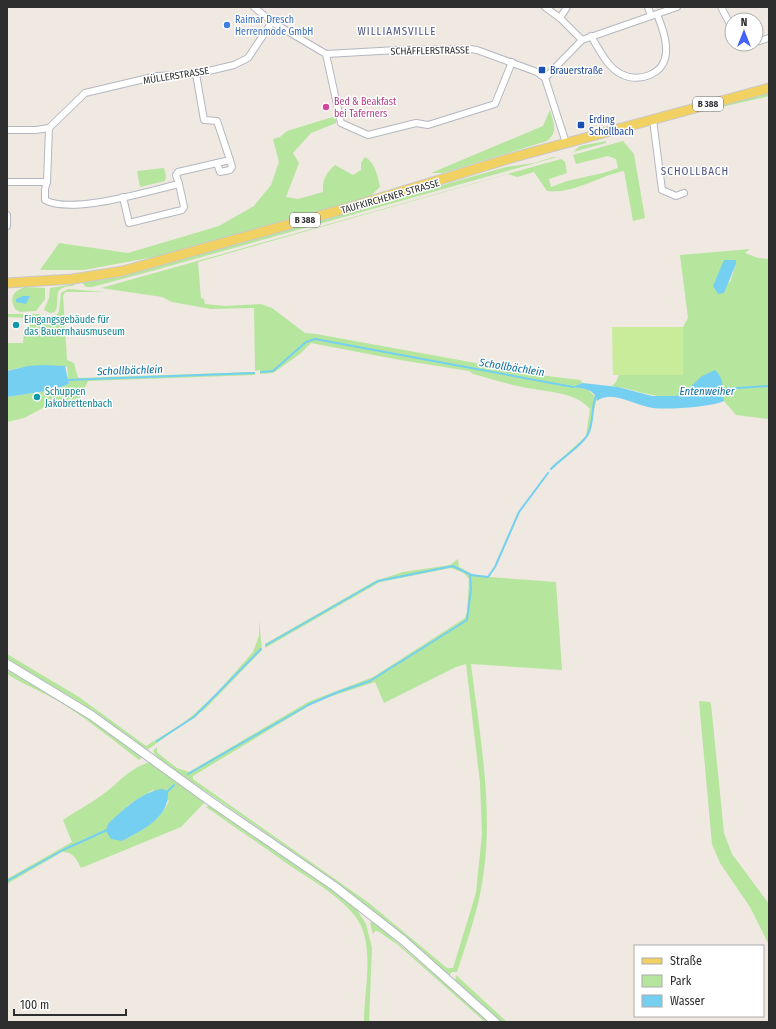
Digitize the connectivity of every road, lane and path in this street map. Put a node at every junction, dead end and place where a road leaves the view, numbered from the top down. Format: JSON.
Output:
{"nodes":[{"id":1,"x":254,"y":7,"type":"edge"},
{"id":2,"x":545,"y":7,"type":"edge"},
{"id":3,"x":566,"y":7,"type":"edge"},
{"id":4,"x":648,"y":7,"type":"edge"},
{"id":5,"x":677,"y":7,"type":"edge"},
{"id":6,"x":658,"y":14,"type":"junction"},
{"id":7,"x":651,"y":16,"type":"junction"},
{"id":8,"x":560,"y":18,"type":"junction"},
{"id":9,"x":272,"y":22,"type":"junction"},
{"id":10,"x":591,"y":36,"type":"junction"},
{"id":11,"x":582,"y":40,"type":"junction"},
{"id":12,"x":326,"y":54,"type":"junction"},
{"id":13,"x":512,"y":62,"type":"junction"},
{"id":14,"x":196,"y":74,"type":"junction"},
{"id":15,"x":545,"y":78,"type":"junction"},
{"id":16,"x":769,"y":88,"type":"edge"},
{"id":17,"x":653,"y":120,"type":"junction"},
{"id":18,"x":49,"y":128,"type":"junction"},
{"id":19,"x":7,"y":130,"type":"edge"},
{"id":20,"x":566,"y":143,"type":"junction"},
{"id":21,"x":230,"y":160,"type":"junction"},
{"id":22,"x":217,"y":163,"type":"junction"},
{"id":23,"x":7,"y":182,"type":"edge"},
{"id":24,"x":47,"y":182,"type":"junction"},
{"id":25,"x":179,"y":184,"type":"junction"},
{"id":26,"x":684,"y":193,"type":"dead end"},
{"id":27,"x":123,"y":197,"type":"junction"},
{"id":28,"x":7,"y":215,"type":"edge"},
{"id":29,"x":7,"y":226,"type":"edge"},
{"id":30,"x":7,"y":283,"type":"edge"},
{"id":31,"x":7,"y":664,"type":"edge"},
{"id":32,"x":495,"y":1022,"type":"edge"}],
"edges":[{"from":1,"to":9,"type":"street"},
{"from":2,"to":8,"type":"street"},
{"from":3,"to":8,"type":"street"},
{"from":4,"to":7,"type":"street"},
{"from":5,"to":6,"type":"street"},
{"from":6,"to":7,"type":"street"},
{"from":6,"to":10,"type":"street"},
{"from":7,"to":10,"type":"street"},
{"from":8,"to":11,"type":"street"},
{"from":9,"to":12,"type":"street"},
{"from":9,"to":14,"type":"street","name":"MÜLLERSTRASSE"},
{"from":10,"to":11,"type":"street"},
{"from":11,"to":15,"type":"street"},
{"from":12,"to":13,"type":"street","name":"SCHÄFFLERSTRASSE"},
{"from":12,"to":13,"type":"street"},
{"from":13,"to":15,"type":"street","name":"SCHÄFFLERSTRASSE"},
{"from":14,"to":18,"type":"street","name":"MÜLLERSTRASSE"},
{"from":14,"to":21,"type":"street"},
{"from":15,"to":20,"type":"street"},
{"from":16,"to":17,"type":"main road","name":"TAUFKIRCHENER STRASSE","number":"B 388"},
{"from":17,"to":20,"type":"main road","name":"TAUFKIRCHENER STRASSE","number":"B 388"},
{"from":17,"to":26,"type":"street"},
{"from":18,"to":19,"type":"street"},
{"from":18,"to":24,"type":"street"},
{"from":20,"to":30,"type":"main road","name":"TAUFKIRCHENER STRASSE","number":"B 388"},
{"from":21,"to":22,"type":"street"},
{"from":21,"to":22,"type":"street"},
{"from":22,"to":25,"type":"street"},
{"from":23,"to":24,"type":"street"},
{"from":24,"to":27,"type":"street"},
{"from":25,"to":27,"type":"street"},
{"from":25,"to":27,"type":"street"},
{"from":28,"to":29,"type":"street"},
{"from":31,"to":32,"type":"main road"}]}
